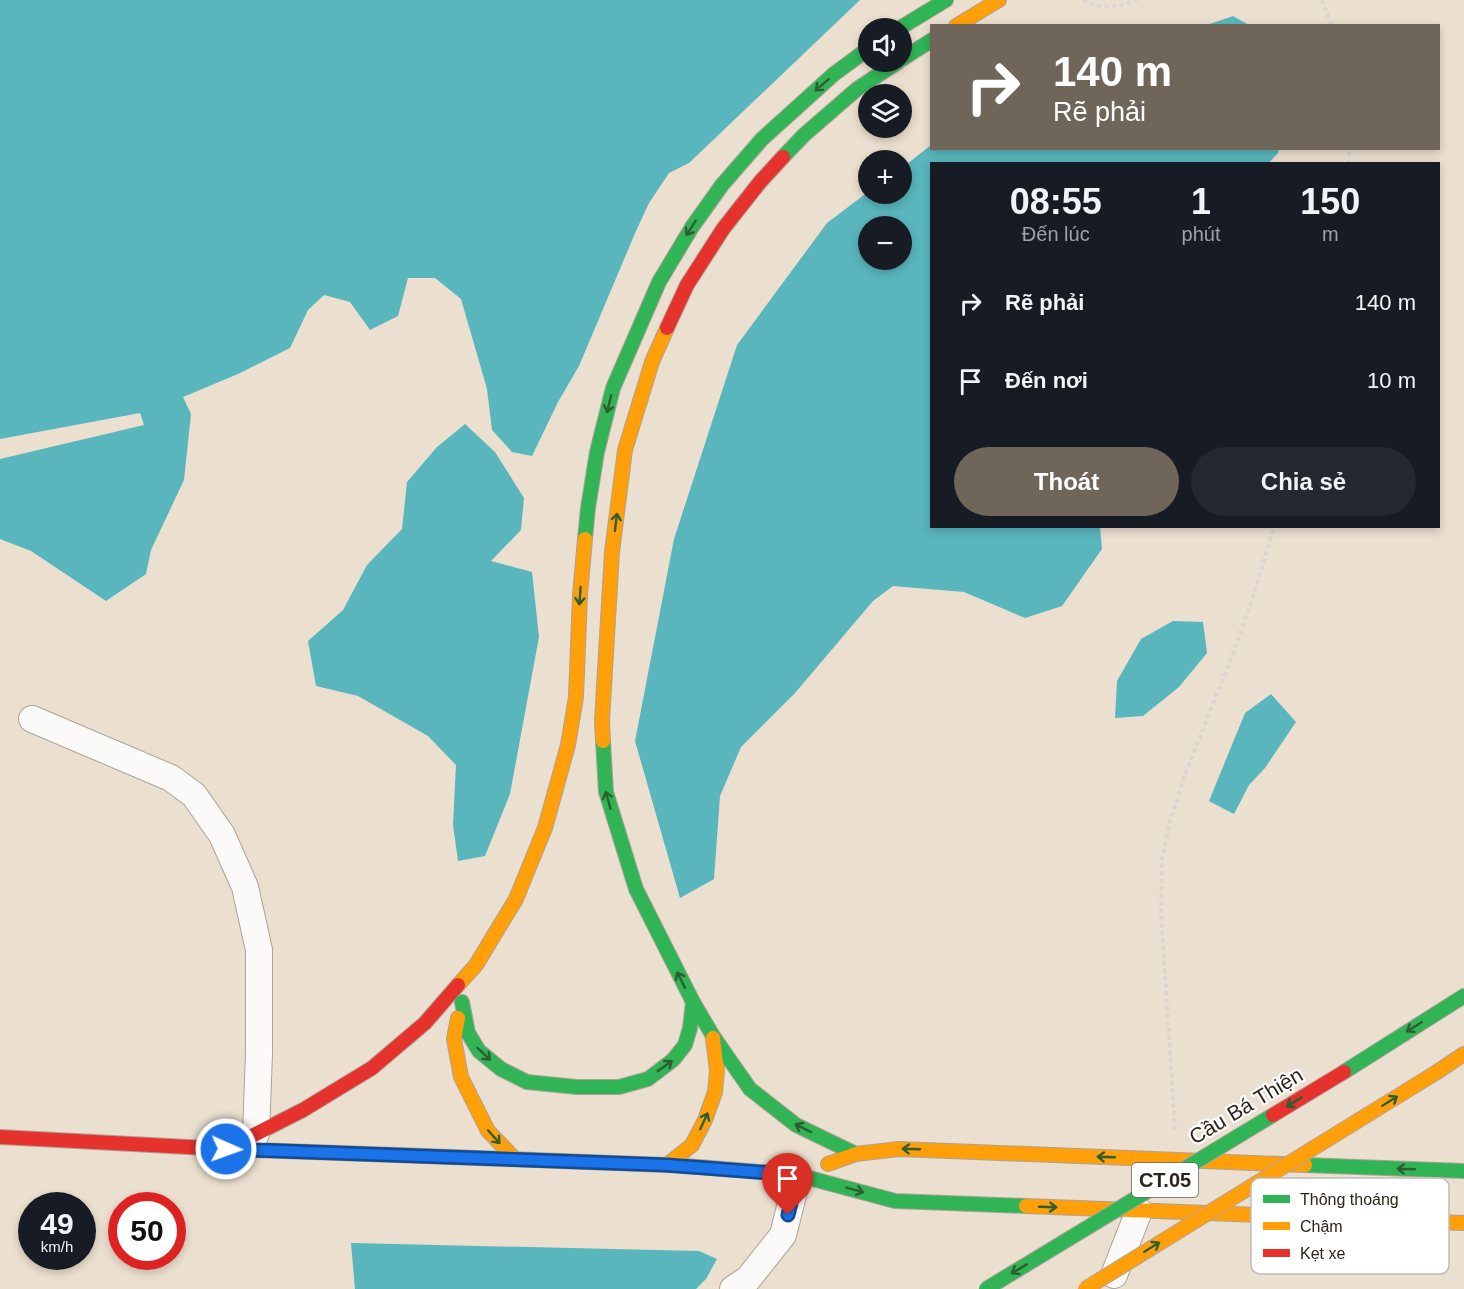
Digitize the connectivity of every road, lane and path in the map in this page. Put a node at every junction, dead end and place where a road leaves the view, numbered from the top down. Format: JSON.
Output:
{"nodes":[{"id":1,"x":946,"y":0,"type":"edge"},
{"id":2,"x":999,"y":0,"type":"edge"},
{"id":3,"x":1083,"y":0,"type":"edge"},
{"id":4,"x":1137,"y":0,"type":"edge"},
{"id":5,"x":1322,"y":0,"type":"edge"},
{"id":6,"x":912,"y":21,"type":"edge"},
{"id":7,"x":959,"y":24,"type":"edge"},
{"id":8,"x":1331,"y":24,"type":"edge"},
{"id":9,"x":930,"y":41,"type":"edge"},
{"id":10,"x":912,"y":53,"type":"edge"},
{"id":11,"x":858,"y":56,"type":"edge"},
{"id":12,"x":883,"y":72,"type":"edge"},
{"id":13,"x":1274,"y":528,"type":"edge"},
{"id":14,"x":32,"y":719,"type":"dead end"},
{"id":15,"x":476,"y":965,"type":"junction"},
{"id":16,"x":1464,"y":996,"type":"edge"},
{"id":17,"x":462,"y":1002,"type":"junction"},
{"id":18,"x":693,"y":1002,"type":"junction"},
{"id":19,"x":713,"y":1036,"type":"junction"},
{"id":20,"x":1464,"y":1054,"type":"edge"},
{"id":21,"x":256,"y":1134,"type":"junction"},
{"id":22,"x":0,"y":1137,"type":"edge"},
{"id":23,"x":226,"y":1149,"type":"junction"},
{"id":24,"x":856,"y":1154,"type":"junction"},
{"id":25,"x":514,"y":1159,"type":"junction"},
{"id":26,"x":1178,"y":1160,"type":"junction"},
{"id":27,"x":667,"y":1165,"type":"junction"},
{"id":28,"x":1464,"y":1171,"type":"edge"},
{"id":29,"x":798,"y":1175,"type":"junction"},
{"id":30,"x":1265,"y":1178,"type":"edge"},
{"id":31,"x":1251,"y":1187,"type":"edge"},
{"id":32,"x":1139,"y":1211,"type":"junction"},
{"id":33,"x":1251,"y":1215,"type":"edge"},
{"id":34,"x":1449,"y":1223,"type":"edge"},
{"id":35,"x":1464,"y":1224,"type":"edge"},
{"id":36,"x":733,"y":1289,"type":"edge"},
{"id":37,"x":986,"y":1289,"type":"edge"},
{"id":38,"x":1085,"y":1289,"type":"edge"},
{"id":39,"x":1108,"y":1289,"type":"edge"}],
"edges":[{"from":1,"to":6,"type":"main road"},
{"from":2,"to":7,"type":"main road"},
{"from":3,"to":4,"type":"path"},
{"from":5,"to":8,"type":"path"},
{"from":9,"to":10,"type":"main road"},
{"from":11,"to":15,"type":"main road","one_way":true},
{"from":18,"to":12,"type":"main road","one_way":true},
{"from":13,"to":26,"type":"path"},
{"from":14,"to":21,"type":"street"},
{"from":15,"to":17,"type":"main road"},
{"from":15,"to":21,"type":"main road"},
{"from":16,"to":37,"type":"main road","name":"Cầu Bá Thiện","number":"CT.05","one_way":true,"bridge":true},
{"from":17,"to":18,"type":"main road","one_way":true},
{"from":17,"to":25,"type":"main road","one_way":true},
{"from":18,"to":19,"type":"main road"},
{"from":24,"to":19,"type":"main road","one_way":true},
{"from":27,"to":19,"type":"main road","one_way":true},
{"from":30,"to":20,"type":"main road","number":"CT.05","one_way":true,"bridge":true},
{"from":21,"to":23,"type":"main road"},
{"from":22,"to":23,"type":"main road"},
{"from":23,"to":25,"type":"main road"},
{"from":26,"to":24,"type":"main road","one_way":true},
{"from":24,"to":29,"type":"main road"},
{"from":25,"to":27,"type":"main road"},
{"from":28,"to":26,"type":"main road","one_way":true},
{"from":27,"to":29,"type":"main road"},
{"from":29,"to":32,"type":"main road","one_way":true},
{"from":29,"to":36,"type":"street"},
{"from":38,"to":31,"type":"main road","number":"CT.05","one_way":true,"bridge":true},
{"from":32,"to":33,"type":"main road"},
{"from":32,"to":39,"type":"street"},
{"from":34,"to":35,"type":"main road"}]}
